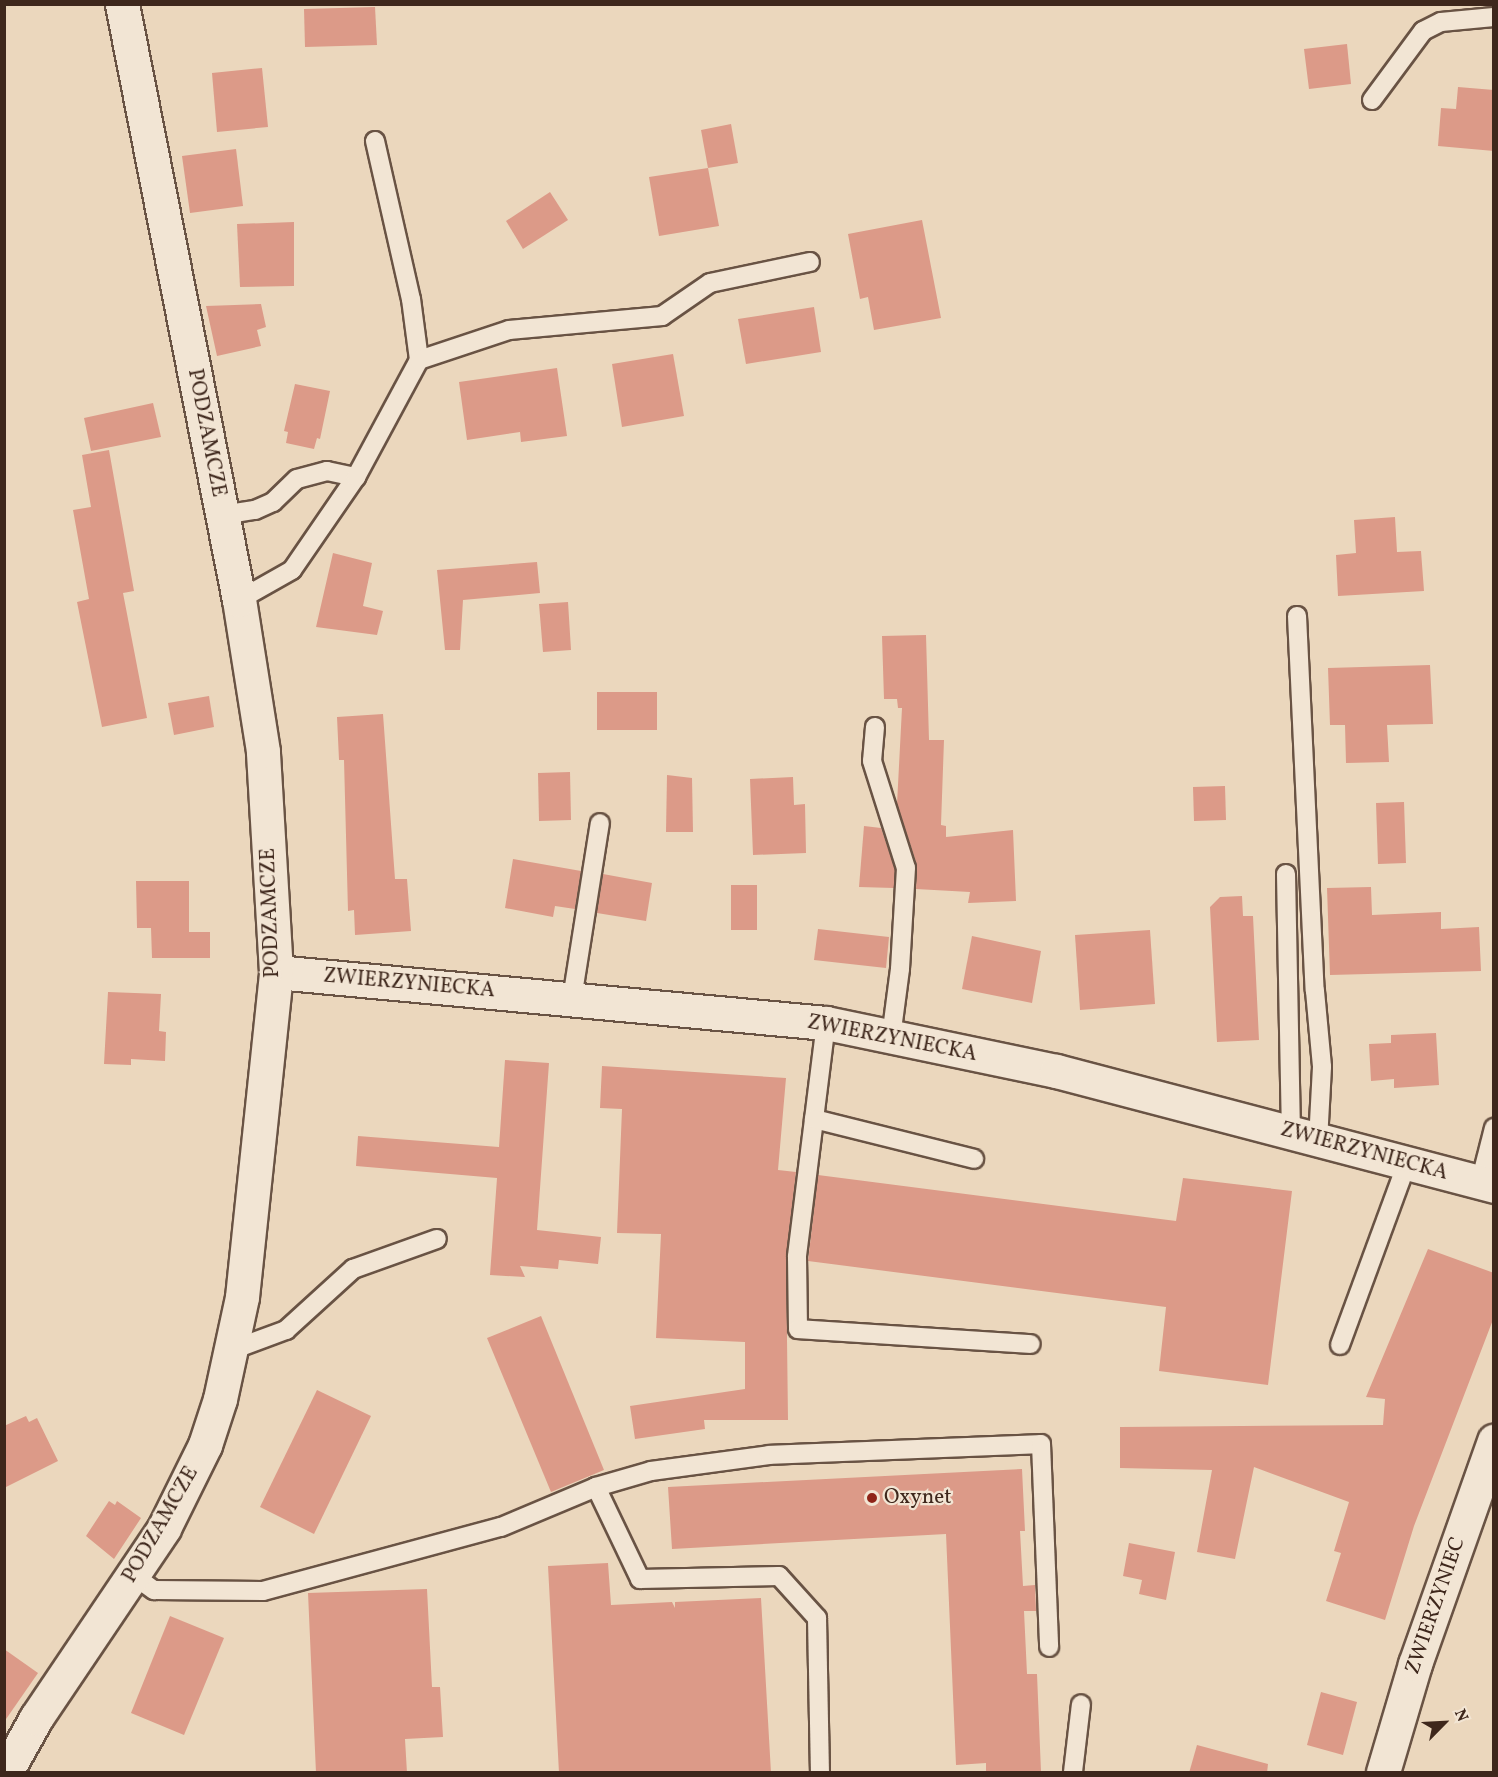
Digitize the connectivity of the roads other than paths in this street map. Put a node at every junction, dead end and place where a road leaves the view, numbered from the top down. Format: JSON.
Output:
{"nodes":[{"id":1,"x":122,"y":4,"type":"edge"},
{"id":2,"x":1494,"y":17,"type":"edge"},
{"id":3,"x":1372,"y":100,"type":"dead end"},
{"id":4,"x":375,"y":141,"type":"dead end"},
{"id":5,"x":810,"y":262,"type":"dead end"},
{"id":6,"x":419,"y":360,"type":"junction"},
{"id":7,"x":356,"y":477,"type":"junction"},
{"id":8,"x":222,"y":515,"type":"junction"},
{"id":9,"x":238,"y":600,"type":"junction"},
{"id":10,"x":1297,"y":616,"type":"dead end"},
{"id":11,"x":875,"y":727,"type":"dead end"},
{"id":12,"x":600,"y":823,"type":"dead end"},
{"id":13,"x":1286,"y":874,"type":"dead end"},
{"id":14,"x":276,"y":972,"type":"junction"},
{"id":15,"x":572,"y":999,"type":"junction"},
{"id":16,"x":826,"y":1023,"type":"junction"},
{"id":17,"x":891,"y":1037,"type":"junction"},
{"id":18,"x":814,"y":1119,"type":"junction"},
{"id":19,"x":1494,"y":1128,"type":"edge"},
{"id":20,"x":1304,"y":1137,"type":"junction"},
{"id":21,"x":974,"y":1159,"type":"dead end"},
{"id":22,"x":1407,"y":1163,"type":"junction"},
{"id":23,"x":1487,"y":1185,"type":"edge"},
{"id":24,"x":437,"y":1239,"type":"dead end"},
{"id":25,"x":1031,"y":1344,"type":"dead end"},
{"id":26,"x":1340,"y":1345,"type":"dead end"},
{"id":27,"x":231,"y":1350,"type":"junction"},
{"id":28,"x":1494,"y":1441,"type":"edge"},
{"id":29,"x":596,"y":1487,"type":"junction"},
{"id":30,"x":133,"y":1575,"type":"junction"},
{"id":31,"x":1049,"y":1647,"type":"dead end"},
{"id":32,"x":1081,"y":1704,"type":"dead end"},
{"id":33,"x":6,"y":1773,"type":"edge"},
{"id":34,"x":820,"y":1773,"type":"edge"},
{"id":35,"x":1072,"y":1773,"type":"edge"},
{"id":36,"x":1383,"y":1773,"type":"edge"}],
"edges":[{"from":1,"to":8,"type":"street","name":"PODZAMCZE"},
{"from":2,"to":3,"type":"lane"},
{"from":4,"to":6,"type":"lane"},
{"from":5,"to":6,"type":"lane"},
{"from":6,"to":7,"type":"lane"},
{"from":7,"to":8,"type":"lane"},
{"from":7,"to":9,"type":"lane"},
{"from":8,"to":9,"type":"street","name":"PODZAMCZE"},
{"from":9,"to":14,"type":"street","name":"PODZAMCZE"},
{"from":10,"to":20,"type":"lane"},
{"from":11,"to":17,"type":"lane"},
{"from":12,"to":15,"type":"lane"},
{"from":13,"to":20,"type":"lane"},
{"from":14,"to":15,"type":"street","name":"ZWIERZYNIECKA"},
{"from":14,"to":27,"type":"street","name":"PODZAMCZE"},
{"from":15,"to":16,"type":"street","name":"ZWIERZYNIECKA"},
{"from":16,"to":17,"type":"street","name":"ZWIERZYNIECKA"},
{"from":16,"to":18,"type":"lane"},
{"from":17,"to":20,"type":"street","name":"ZWIERZYNIECKA"},
{"from":18,"to":21,"type":"lane"},
{"from":18,"to":25,"type":"lane"},
{"from":19,"to":23,"type":"lane"},
{"from":20,"to":22,"type":"street","name":"ZWIERZYNIECKA"},
{"from":22,"to":23,"type":"street","name":"ZWIERZYNIECKA"},
{"from":22,"to":26,"type":"lane"},
{"from":24,"to":27,"type":"lane"},
{"from":27,"to":30,"type":"street","name":"PODZAMCZE"},
{"from":28,"to":36,"type":"street","name":"ZWIERZYNIEC"},
{"from":29,"to":30,"type":"lane"},
{"from":29,"to":31,"type":"lane"},
{"from":29,"to":34,"type":"lane"},
{"from":30,"to":33,"type":"street","name":"PODZAMCZE"},
{"from":32,"to":35,"type":"lane"}]}
